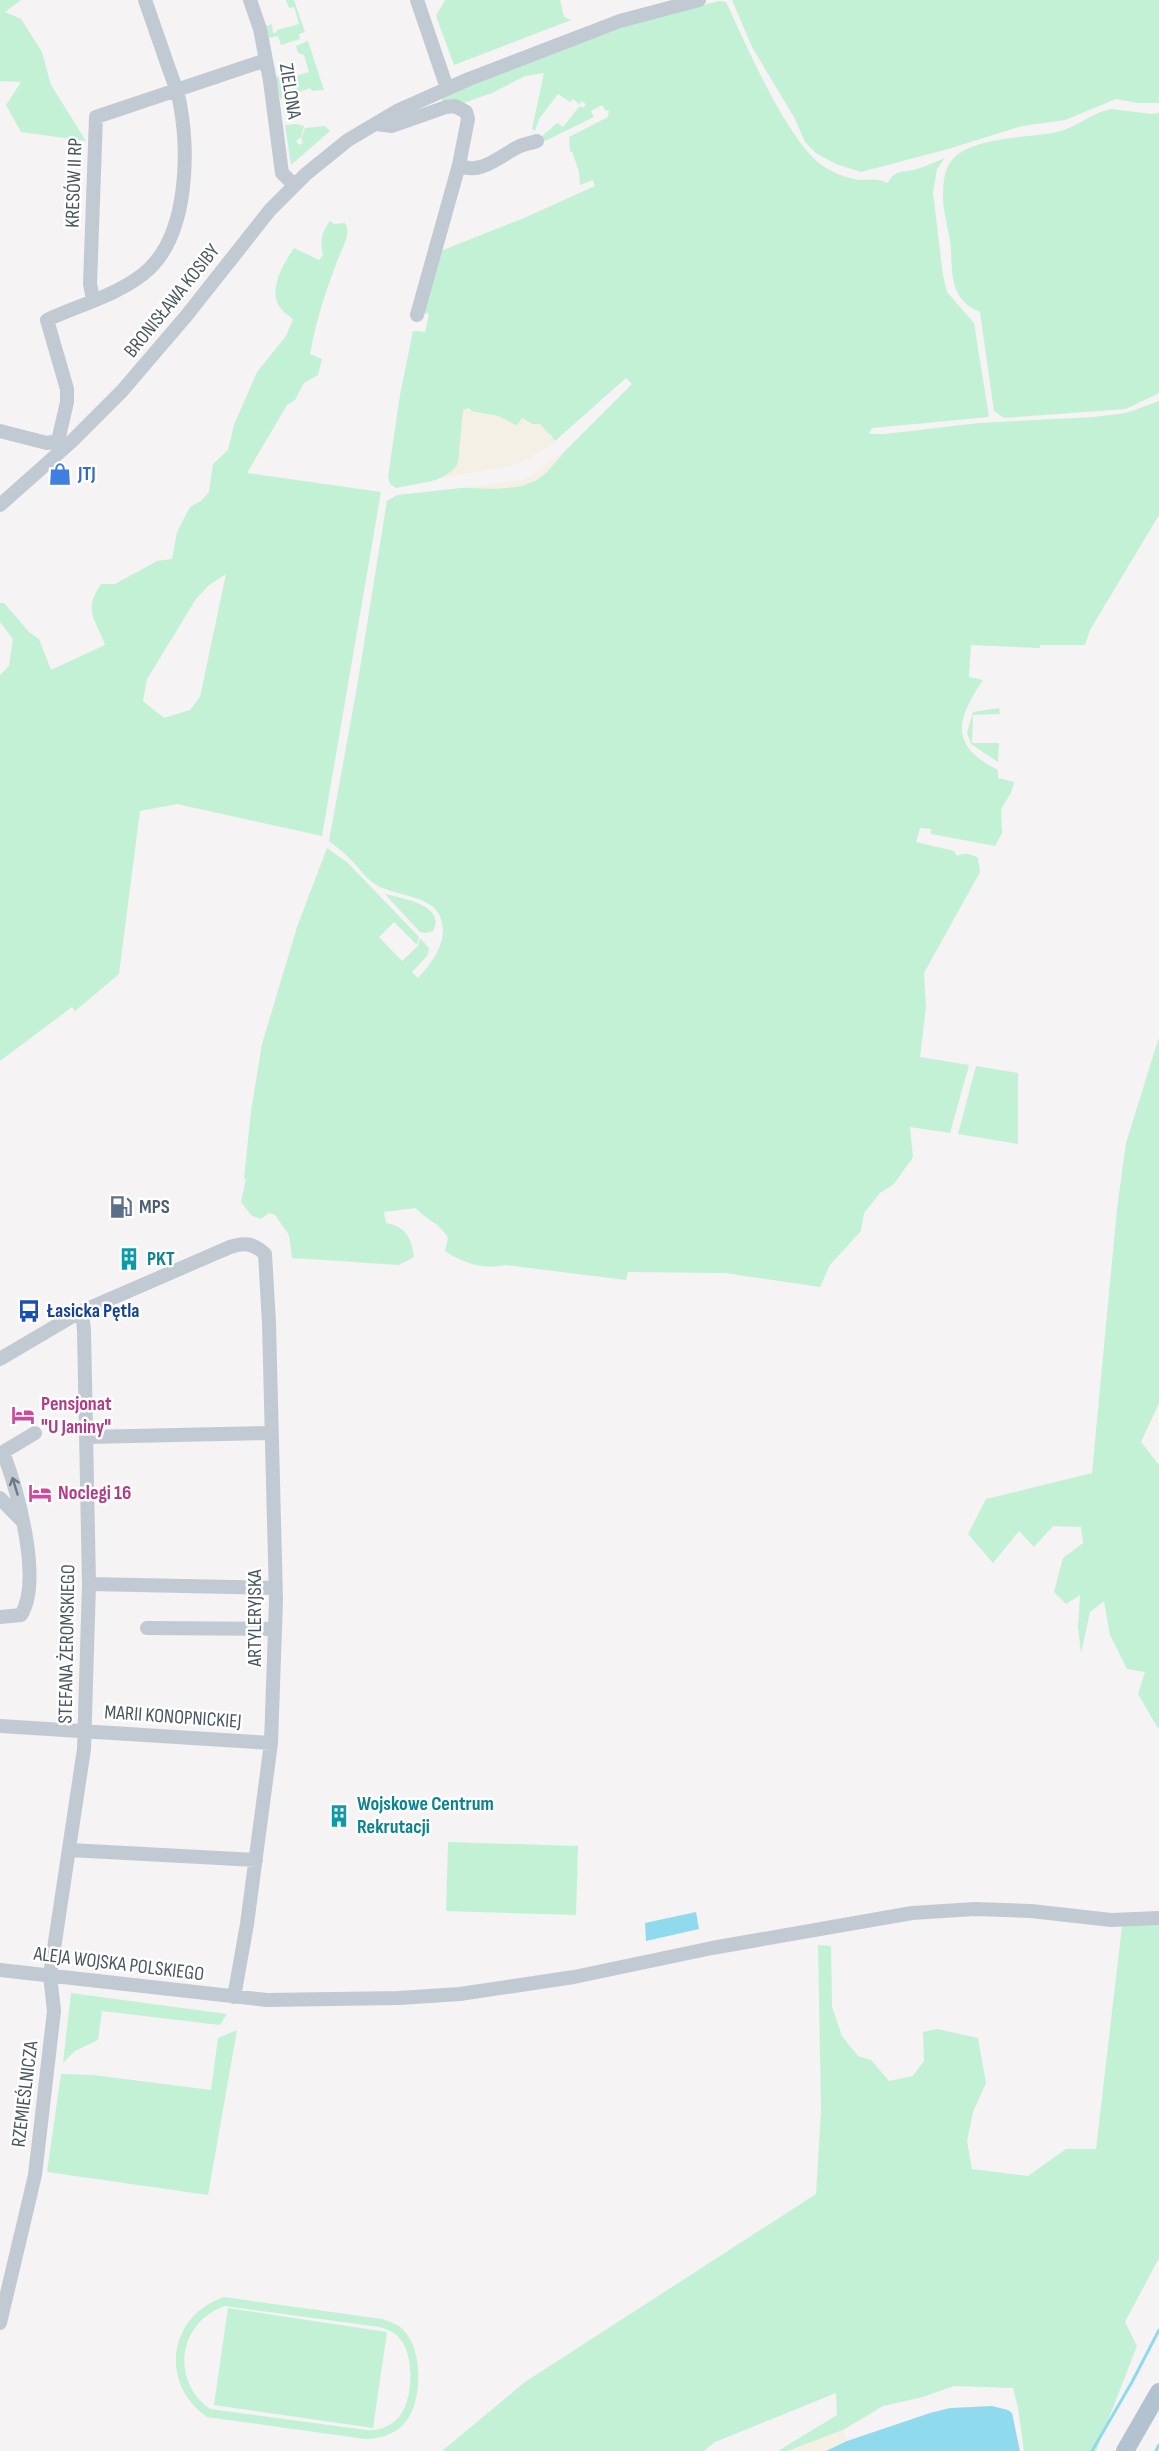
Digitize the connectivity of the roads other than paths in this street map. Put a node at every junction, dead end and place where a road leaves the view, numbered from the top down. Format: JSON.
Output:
{"nodes":[{"id":1,"x":145,"y":0,"type":"edge"},
{"id":2,"x":250,"y":0,"type":"edge"},
{"id":3,"x":417,"y":0,"type":"edge"},
{"id":4,"x":699,"y":0,"type":"edge"},
{"id":5,"x":266,"y":60,"type":"junction"},
{"id":6,"x":176,"y":88,"type":"junction"},
{"id":7,"x":447,"y":88,"type":"junction"},
{"id":8,"x":376,"y":124,"type":"junction"},
{"id":9,"x":537,"y":141,"type":"dead end"},
{"id":10,"x":459,"y":165,"type":"junction"},
{"id":11,"x":294,"y":185,"type":"junction"},
{"id":12,"x":93,"y":299,"type":"junction"},
{"id":13,"x":417,"y":315,"type":"dead end"},
{"id":14,"x":0,"y":431,"type":"edge"},
{"id":15,"x":62,"y":444,"type":"junction"},
{"id":16,"x":0,"y":505,"type":"edge"},
{"id":17,"x":78,"y":1313,"type":"junction"},
{"id":18,"x":0,"y":1359,"type":"edge"},
{"id":19,"x":35,"y":1433,"type":"dead end"},
{"id":20,"x":271,"y":1433,"type":"junction"},
{"id":21,"x":86,"y":1437,"type":"junction"},
{"id":22,"x":1,"y":1453,"type":"edge"},
{"id":23,"x":0,"y":1498,"type":"edge"},
{"id":24,"x":21,"y":1520,"type":"junction"},
{"id":25,"x":89,"y":1584,"type":"junction"},
{"id":26,"x":275,"y":1588,"type":"junction"},
{"id":27,"x":0,"y":1617,"type":"edge"},
{"id":28,"x":147,"y":1628,"type":"dead end"},
{"id":29,"x":275,"y":1629,"type":"junction"},
{"id":30,"x":0,"y":1726,"type":"edge"},
{"id":31,"x":85,"y":1730,"type":"junction"},
{"id":32,"x":271,"y":1743,"type":"junction"},
{"id":33,"x":70,"y":1850,"type":"junction"},
{"id":34,"x":256,"y":1860,"type":"junction"},
{"id":35,"x":1159,"y":1918,"type":"edge"},
{"id":36,"x":0,"y":1970,"type":"edge"},
{"id":37,"x":50,"y":1975,"type":"junction"},
{"id":38,"x":234,"y":1997,"type":"junction"},
{"id":39,"x":0,"y":2322,"type":"edge"},
{"id":40,"x":1159,"y":2393,"type":"edge"},
{"id":41,"x":1125,"y":2451,"type":"edge"},
{"id":42,"x":1138,"y":2451,"type":"edge"}],
"edges":[{"from":1,"to":6,"type":"street"},
{"from":2,"to":5,"type":"street","name":"ZIELONA"},
{"from":3,"to":7,"type":"street"},
{"from":4,"to":7,"type":"street","name":"BRONISŁAWA KOSIBY"},
{"from":5,"to":6,"type":"street","name":"KRESÓW II RP"},
{"from":5,"to":11,"type":"street","name":"ZIELONA"},
{"from":6,"to":12,"type":"street"},
{"from":6,"to":12,"type":"street","name":"KRESÓW II RP"},
{"from":7,"to":8,"type":"street","name":"BRONISŁAWA KOSIBY"},
{"from":8,"to":10,"type":"street","name":"BRONISŁAWA KOSIBY"},
{"from":8,"to":11,"type":"street","name":"BRONISŁAWA KOSIBY"},
{"from":9,"to":10,"type":"street"},
{"from":10,"to":13,"type":"street","name":"BRONISŁAWA KOSIBY"},
{"from":11,"to":15,"type":"street","name":"BRONISŁAWA KOSIBY"},
{"from":12,"to":15,"type":"street"},
{"from":14,"to":15,"type":"street"},
{"from":15,"to":16,"type":"street","name":"BRONISŁAWA KOSIBY"},
{"from":17,"to":18,"type":"street"},
{"from":17,"to":20,"type":"street","name":"ARTYLERYJSKA"},
{"from":17,"to":21,"type":"street","name":"STEFANA ŻEROMSKIEGO"},
{"from":19,"to":22,"type":"street"},
{"from":20,"to":21,"type":"street"},
{"from":20,"to":26,"type":"street","name":"ARTYLERYJSKA"},
{"from":21,"to":25,"type":"street","name":"STEFANA ŻEROMSKIEGO"},
{"from":24,"to":22,"type":"street","one_way":true},
{"from":23,"to":24,"type":"street"},
{"from":24,"to":27,"type":"street"},
{"from":25,"to":26,"type":"street"},
{"from":25,"to":31,"type":"street","name":"STEFANA ŻEROMSKIEGO"},
{"from":26,"to":29,"type":"street","name":"ARTYLERYJSKA"},
{"from":28,"to":29,"type":"street"},
{"from":29,"to":32,"type":"street","name":"ARTYLERYJSKA"},
{"from":30,"to":31,"type":"street","name":"MARII KONOPNICKIEJ"},
{"from":31,"to":32,"type":"street","name":"MARII KONOPNICKIEJ"},
{"from":31,"to":33,"type":"street","name":"STEFANA ŻEROMSKIEGO"},
{"from":32,"to":34,"type":"street","name":"ARTYLERYJSKA"},
{"from":33,"to":34,"type":"street"},
{"from":33,"to":37,"type":"street","name":"STEFANA ŻEROMSKIEGO"},
{"from":34,"to":38,"type":"street","name":"ARTYLERYJSKA"},
{"from":35,"to":38,"type":"street","name":"ALEJA WOJSKA POLSKIEGO"},
{"from":36,"to":37,"type":"street","name":"ALEJA WOJSKA POLSKIEGO"},
{"from":37,"to":38,"type":"street","name":"ALEJA WOJSKA POLSKIEGO"},
{"from":37,"to":39,"type":"street","name":"RZEMIEŚLNICZA"},
{"from":40,"to":41,"type":"main road"},
{"from":40,"to":42,"type":"main road"}]}
